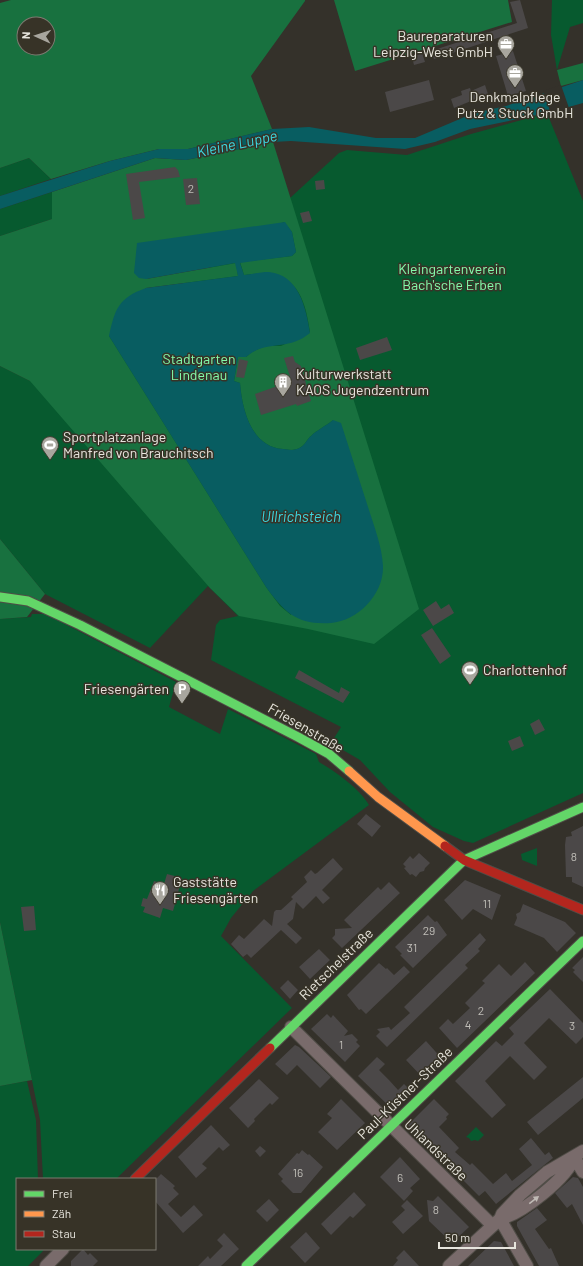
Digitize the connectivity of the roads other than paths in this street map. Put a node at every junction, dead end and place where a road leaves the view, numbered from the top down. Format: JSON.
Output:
{"nodes":[{"id":1,"x":0,"y":597,"type":"edge"},
{"id":2,"x":583,"y":807,"type":"edge"},
{"id":3,"x":464,"y":860,"type":"junction"},
{"id":4,"x":583,"y":910,"type":"edge"},
{"id":5,"x":583,"y":941,"type":"edge"},
{"id":6,"x":291,"y":1027,"type":"junction"},
{"id":7,"x":390,"y":1126,"type":"junction"},
{"id":8,"x":579,"y":1154,"type":"edge"},
{"id":9,"x":583,"y":1172,"type":"edge"},
{"id":10,"x":136,"y":1178,"type":"edge"},
{"id":11,"x":496,"y":1222,"type":"junction"},
{"id":12,"x":63,"y":1250,"type":"edge"},
{"id":13,"x":52,"y":1264,"type":"edge"},
{"id":14,"x":246,"y":1266,"type":"edge"},
{"id":15,"x":449,"y":1266,"type":"edge"},
{"id":16,"x":527,"y":1266,"type":"edge"}],
"edges":[{"from":1,"to":3,"type":"street","name":"Friesenstraße"},
{"from":2,"to":3,"type":"street","name":"Rietschelstraße"},
{"from":3,"to":4,"type":"street","name":"Friesenstraße"},
{"from":3,"to":6,"type":"street","name":"Rietschelstraße"},
{"from":5,"to":7,"type":"street","name":"Paul-Küstner-Straße"},
{"from":6,"to":7,"type":"street","name":"Uhlandstraße"},
{"from":6,"to":10,"type":"street","name":"Rietschelstraße"},
{"from":7,"to":11,"type":"street","name":"Uhlandstraße"},
{"from":7,"to":14,"type":"street","name":"Paul-Küstner-Straße"},
{"from":8,"to":9,"type":"street"},
{"from":8,"to":11,"type":"street"},
{"from":11,"to":15,"type":"street"},
{"from":11,"to":16,"type":"street","name":"Uhlandstraße"},
{"from":12,"to":13,"type":"street"}]}
